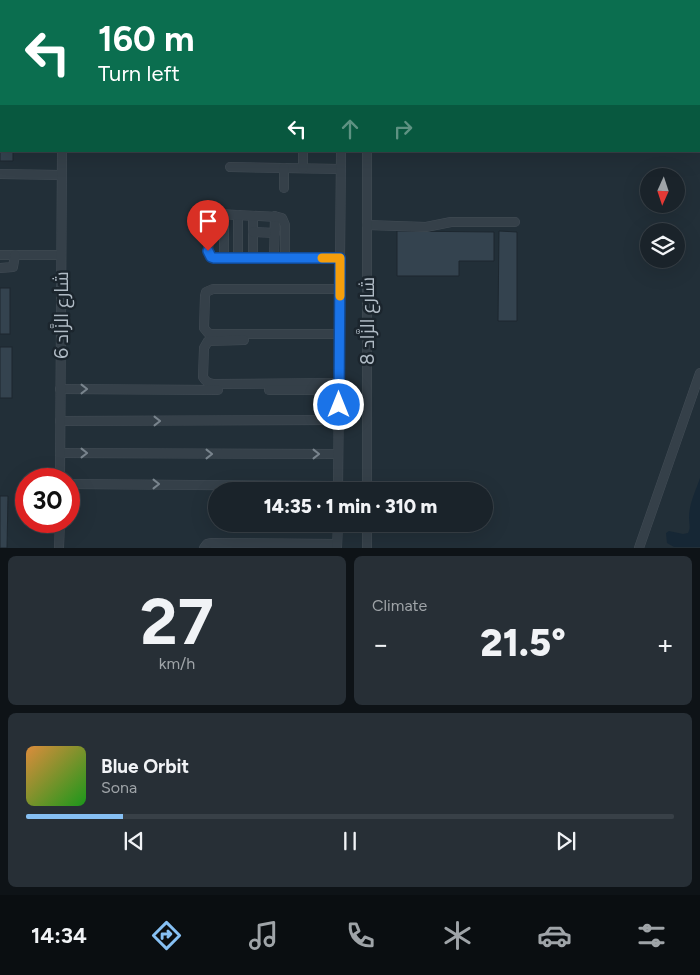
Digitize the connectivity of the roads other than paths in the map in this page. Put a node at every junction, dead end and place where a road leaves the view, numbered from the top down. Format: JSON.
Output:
{"nodes":[{"id":1,"x":62,"y":152,"type":"edge"},
{"id":2,"x":303,"y":152,"type":"edge"},
{"id":3,"x":341,"y":152,"type":"edge"},
{"id":4,"x":367,"y":152,"type":"edge"},
{"id":5,"x":230,"y":167,"type":"dead end"},
{"id":6,"x":284,"y":168,"type":"junction"},
{"id":7,"x":303,"y":168,"type":"junction"},
{"id":8,"x":341,"y":169,"type":"junction"},
{"id":9,"x":0,"y":174,"type":"edge"},
{"id":10,"x":62,"y":175,"type":"junction"},
{"id":11,"x":284,"y":188,"type":"dead end"},
{"id":12,"x":224,"y":215,"type":"junction"},
{"id":13,"x":238,"y":215,"type":"junction"},
{"id":14,"x":253,"y":216,"type":"junction"},
{"id":15,"x":275,"y":216,"type":"junction"},
{"id":16,"x":515,"y":222,"type":"dead end"},
{"id":17,"x":367,"y":225,"type":"junction"},
{"id":18,"x":253,"y":232,"type":"junction"},
{"id":19,"x":274,"y":233,"type":"junction"},
{"id":20,"x":0,"y":255,"type":"edge"},
{"id":21,"x":15,"y":255,"type":"junction"},
{"id":22,"x":61,"y":255,"type":"junction"},
{"id":23,"x":224,"y":258,"type":"junction"},
{"id":24,"x":238,"y":258,"type":"junction"},
{"id":25,"x":253,"y":258,"type":"junction"},
{"id":26,"x":274,"y":258,"type":"junction"},
{"id":27,"x":285,"y":258,"type":"junction"},
{"id":28,"x":340,"y":258,"type":"junction"},
{"id":29,"x":0,"y":268,"type":"edge"},
{"id":30,"x":340,"y":289,"type":"junction"},
{"id":31,"x":339,"y":336,"type":"junction"},
{"id":32,"x":700,"y":373,"type":"edge"},
{"id":33,"x":339,"y":387,"type":"junction"},
{"id":34,"x":60,"y":389,"type":"junction"},
{"id":35,"x":338,"y":420,"type":"junction"},
{"id":36,"x":60,"y":421,"type":"junction"},
{"id":37,"x":60,"y":453,"type":"junction"},
{"id":38,"x":338,"y":454,"type":"junction"},
{"id":39,"x":60,"y":468,"type":"edge"},
{"id":40,"x":338,"y":482,"type":"edge"},
{"id":41,"x":367,"y":482,"type":"edge"},
{"id":42,"x":80,"y":484,"type":"edge"},
{"id":43,"x":208,"y":486,"type":"edge"},
{"id":44,"x":338,"y":532,"type":"edge"},
{"id":45,"x":367,"y":532,"type":"edge"},
{"id":46,"x":60,"y":533,"type":"edge"},
{"id":47,"x":337,"y":546,"type":"edge"},
{"id":48,"x":60,"y":548,"type":"edge"},
{"id":49,"x":204,"y":548,"type":"edge"},
{"id":50,"x":367,"y":548,"type":"edge"},
{"id":51,"x":639,"y":548,"type":"edge"}],
"edges":[{"from":1,"to":10,"type":"street","name":"شارع الزَّاد 6"},
{"from":2,"to":7,"type":"street"},
{"from":3,"to":8,"type":"street","name":"شارع الزَّاد 8"},
{"from":4,"to":17,"type":"street","name":"شارع الزَّاد 8"},
{"from":5,"to":6,"type":"street"},
{"from":6,"to":7,"type":"street"},
{"from":6,"to":11,"type":"street"},
{"from":7,"to":8,"type":"street"},
{"from":8,"to":28,"type":"street","name":"شارع الزَّاد 8"},
{"from":9,"to":10,"type":"street"},
{"from":10,"to":22,"type":"street","name":"شارع الزَّاد 6"},
{"from":12,"to":13,"type":"street"},
{"from":12,"to":23,"type":"street"},
{"from":12,"to":23,"type":"street"},
{"from":13,"to":14,"type":"street"},
{"from":13,"to":24,"type":"street"},
{"from":14,"to":15,"type":"street"},
{"from":14,"to":18,"type":"street"},
{"from":15,"to":19,"type":"street"},
{"from":15,"to":27,"type":"street"},
{"from":16,"to":17,"type":"street"},
{"from":17,"to":41,"type":"street","name":"شارع الزَّاد 8"},
{"from":18,"to":19,"type":"street"},
{"from":18,"to":25,"type":"street"},
{"from":19,"to":26,"type":"street"},
{"from":20,"to":21,"type":"street"},
{"from":21,"to":22,"type":"street"},
{"from":21,"to":29,"type":"street"},
{"from":22,"to":34,"type":"street","name":"شارع الزَّاد 6"},
{"from":23,"to":24,"type":"street"},
{"from":24,"to":25,"type":"street"},
{"from":25,"to":26,"type":"street"},
{"from":26,"to":27,"type":"street"},
{"from":27,"to":28,"type":"street"},
{"from":28,"to":30,"type":"street","name":"شارع الزَّاد 8"},
{"from":30,"to":31,"type":"street","name":"شارع الزَّاد 8"},
{"from":30,"to":31,"type":"street"},
{"from":31,"to":33,"type":"street","name":"شارع الزَّاد 8"},
{"from":31,"to":33,"type":"street"},
{"from":32,"to":51,"type":"street"},
{"from":34,"to":33,"type":"street","one_way":true},
{"from":33,"to":35,"type":"street","name":"شارع الزَّاد 8"},
{"from":34,"to":36,"type":"street","name":"شارع الزَّاد 6"},
{"from":36,"to":35,"type":"street","one_way":true},
{"from":35,"to":38,"type":"street","name":"شارع الزَّاد 8"},
{"from":36,"to":37,"type":"street","name":"شارع الزَّاد 6"},
{"from":37,"to":38,"type":"street","one_way":true},
{"from":37,"to":39,"type":"street","name":"شارع الزَّاد 6"},
{"from":38,"to":40,"type":"street","name":"شارع الزَّاد 8"},
{"from":42,"to":43,"type":"street","one_way":true},
{"from":44,"to":47,"type":"street"},
{"from":45,"to":50,"type":"street"},
{"from":46,"to":48,"type":"street"},
{"from":47,"to":49,"type":"street"}]}
